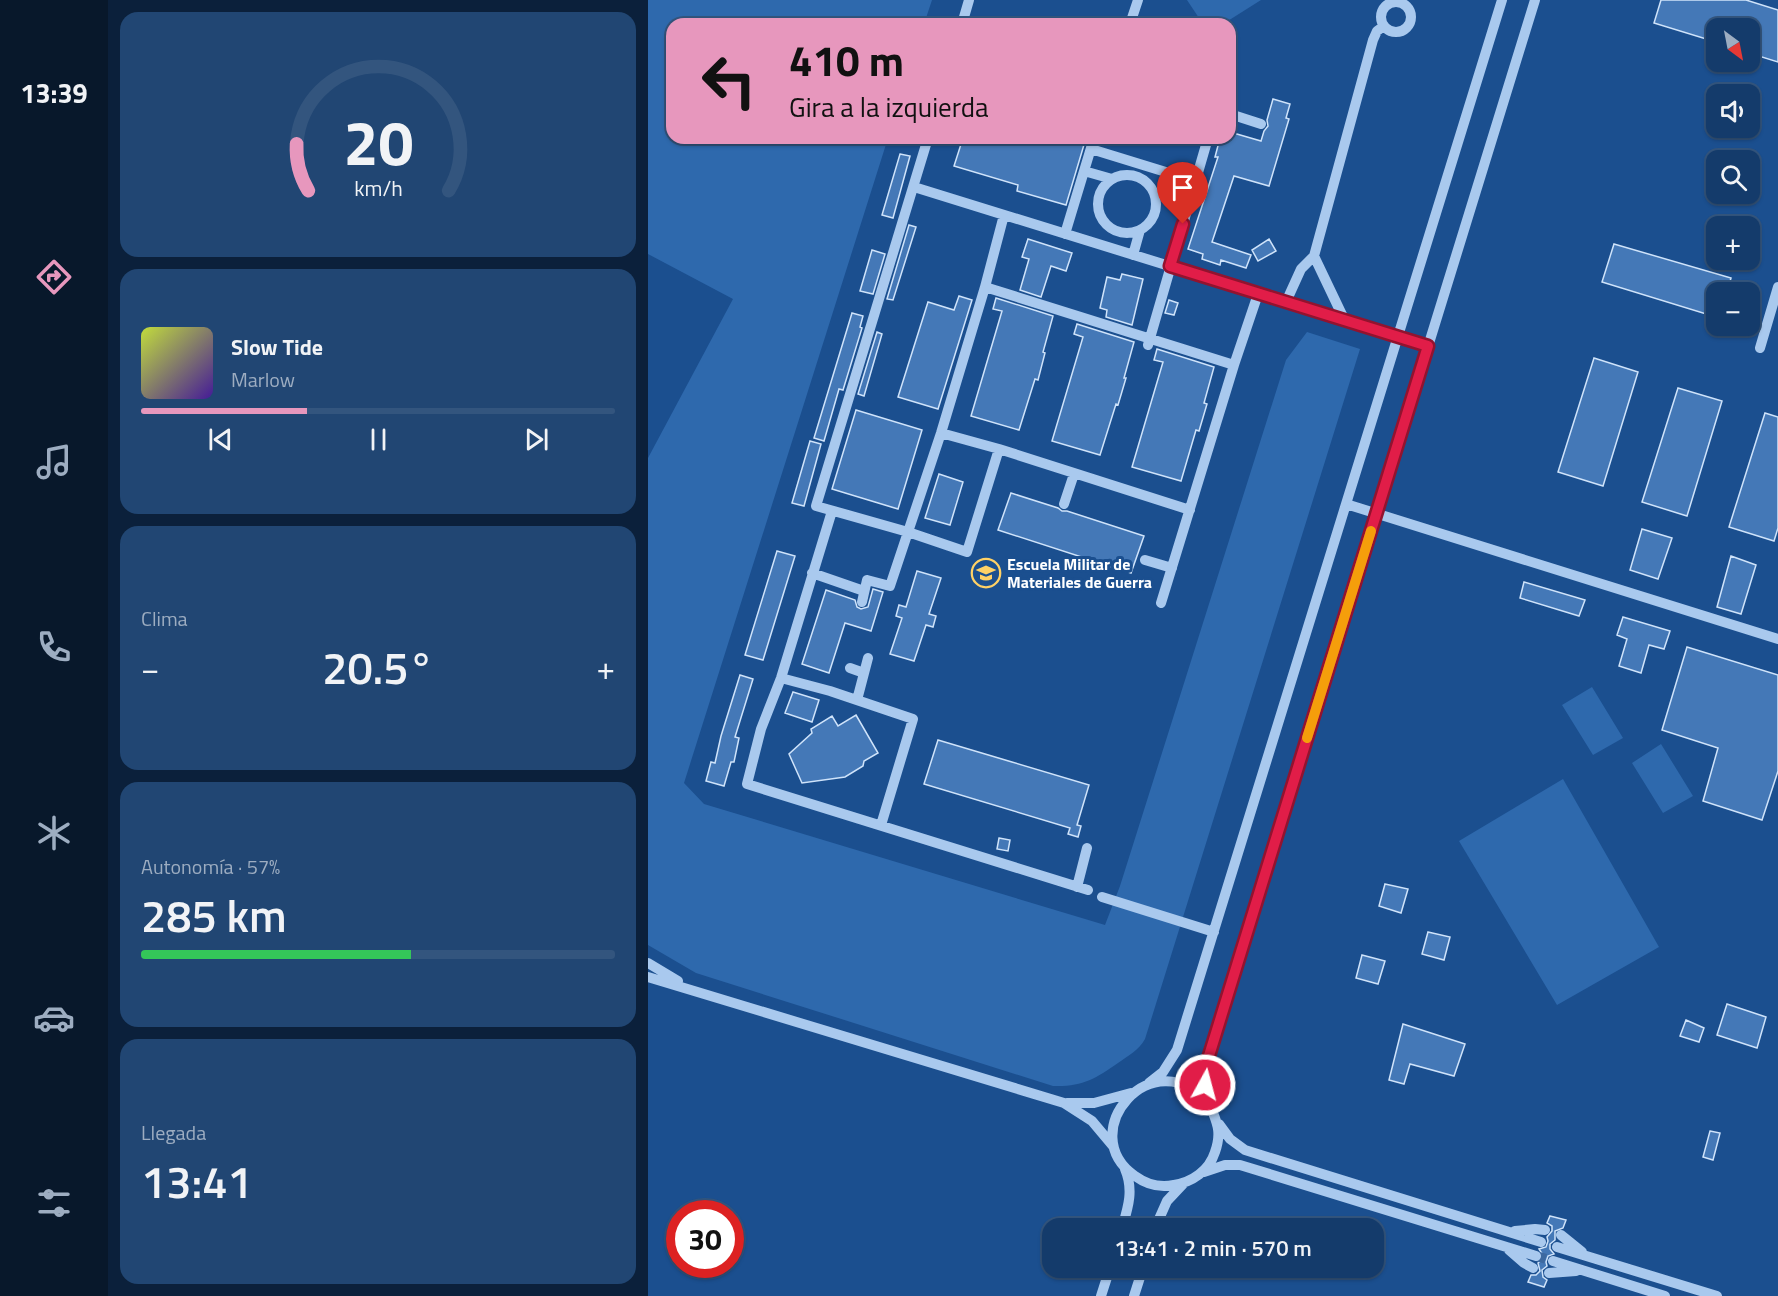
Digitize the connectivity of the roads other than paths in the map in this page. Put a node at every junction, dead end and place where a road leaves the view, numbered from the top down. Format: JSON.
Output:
{"nodes":[{"id":1,"x":969,"y":0,"type":"edge"},
{"id":2,"x":1138,"y":0,"type":"edge"},
{"id":3,"x":1502,"y":0,"type":"edge"},
{"id":4,"x":1535,"y":0,"type":"edge"},
{"id":5,"x":964,"y":18,"type":"edge"},
{"id":6,"x":1132,"y":18,"type":"edge"},
{"id":7,"x":1384,"y":26,"type":"dead end"},
{"id":8,"x":1236,"y":116,"type":"edge"},
{"id":9,"x":1261,"y":124,"type":"dead end"},
{"id":10,"x":926,"y":144,"type":"edge"},
{"id":11,"x":1092,"y":144,"type":"edge"},
{"id":12,"x":1206,"y":144,"type":"edge"},
{"id":13,"x":1084,"y":171,"type":"junction"},
{"id":14,"x":1112,"y":179,"type":"junction"},
{"id":15,"x":1195,"y":182,"type":"junction"},
{"id":16,"x":914,"y":187,"type":"junction"},
{"id":17,"x":1004,"y":215,"type":"junction"},
{"id":18,"x":1140,"y":230,"type":"junction"},
{"id":19,"x":1065,"y":234,"type":"junction"},
{"id":20,"x":1132,"y":255,"type":"junction"},
{"id":21,"x":1314,"y":256,"type":"junction"},
{"id":22,"x":1170,"y":266,"type":"junction"},
{"id":23,"x":1778,"y":286,"type":"edge"},
{"id":24,"x":986,"y":287,"type":"junction"},
{"id":25,"x":1258,"y":294,"type":"junction"},
{"id":26,"x":1286,"y":302,"type":"junction"},
{"id":27,"x":1345,"y":321,"type":"junction"},
{"id":28,"x":1398,"y":337,"type":"junction"},
{"id":29,"x":1149,"y":342,"type":"junction"},
{"id":30,"x":1428,"y":346,"type":"junction"},
{"id":31,"x":1760,"y":348,"type":"dead end"},
{"id":32,"x":1234,"y":365,"type":"junction"},
{"id":33,"x":941,"y":433,"type":"junction"},
{"id":34,"x":999,"y":449,"type":"junction"},
{"id":35,"x":1074,"y":474,"type":"junction"},
{"id":36,"x":1064,"y":504,"type":"dead end"},
{"id":37,"x":1346,"y":504,"type":"junction"},
{"id":38,"x":1190,"y":510,"type":"junction"},
{"id":39,"x":832,"y":511,"type":"junction"},
{"id":40,"x":1376,"y":515,"type":"junction"},
{"id":41,"x":908,"y":532,"type":"junction"},
{"id":42,"x":1145,"y":560,"type":"dead end"},
{"id":43,"x":1172,"y":568,"type":"junction"},
{"id":44,"x":812,"y":573,"type":"junction"},
{"id":45,"x":1161,"y":603,"type":"dead end"},
{"id":46,"x":1778,"y":639,"type":"edge"},
{"id":47,"x":868,"y":658,"type":"dead end"},
{"id":48,"x":850,"y":668,"type":"dead end"},
{"id":49,"x":864,"y":673,"type":"junction"},
{"id":50,"x":781,"y":678,"type":"junction"},
{"id":51,"x":857,"y":700,"type":"junction"},
{"id":52,"x":881,"y":825,"type":"junction"},
{"id":53,"x":1087,"y":848,"type":"dead end"},
{"id":54,"x":1102,"y":897,"type":"dead end"},
{"id":55,"x":1214,"y":932,"type":"junction"},
{"id":56,"x":648,"y":963,"type":"edge"},
{"id":57,"x":648,"y":977,"type":"edge"},
{"id":58,"x":705,"y":994,"type":"junction"},
{"id":59,"x":1138,"y":1089,"type":"junction"},
{"id":60,"x":1064,"y":1103,"type":"junction"},
{"id":61,"x":1210,"y":1104,"type":"junction"},
{"id":62,"x":1216,"y":1116,"type":"junction"},
{"id":63,"x":1114,"y":1148,"type":"junction"},
{"id":64,"x":1120,"y":1161,"type":"junction"},
{"id":65,"x":1196,"y":1177,"type":"junction"},
{"id":66,"x":1183,"y":1184,"type":"junction"},
{"id":67,"x":1125,"y":1218,"type":"edge"},
{"id":68,"x":1159,"y":1218,"type":"edge"},
{"id":69,"x":1505,"y":1230,"type":"junction"},
{"id":70,"x":1545,"y":1230,"type":"dead end"},
{"id":71,"x":1561,"y":1235,"type":"dead end"},
{"id":72,"x":1541,"y":1242,"type":"tunnel mouth"},
{"id":73,"x":1500,"y":1245,"type":"junction"},
{"id":74,"x":1557,"y":1247,"type":"tunnel mouth"},
{"id":75,"x":1536,"y":1256,"type":"tunnel mouth"},
{"id":76,"x":1587,"y":1256,"type":"junction"},
{"id":77,"x":1551,"y":1267,"type":"tunnel mouth"},
{"id":78,"x":1533,"y":1268,"type":"tunnel mouth"},
{"id":79,"x":1107,"y":1278,"type":"edge"},
{"id":80,"x":1140,"y":1278,"type":"edge"},
{"id":81,"x":1101,"y":1296,"type":"edge"},
{"id":82,"x":1134,"y":1296,"type":"edge"},
{"id":83,"x":1665,"y":1296,"type":"edge"},
{"id":84,"x":1717,"y":1296,"type":"edge"}],
"edges":[{"from":1,"to":5,"type":"street"},
{"from":2,"to":6,"type":"street"},
{"from":3,"to":28,"type":"street"},
{"from":4,"to":30,"type":"street"},
{"from":7,"to":21,"type":"street"},
{"from":8,"to":9,"type":"street"},
{"from":10,"to":16,"type":"street"},
{"from":11,"to":13,"type":"street"},
{"from":11,"to":15,"type":"street"},
{"from":12,"to":15,"type":"street"},
{"from":13,"to":14,"type":"street"},
{"from":13,"to":19,"type":"street"},
{"from":14,"to":18,"type":"street"},
{"from":14,"to":18,"type":"street"},
{"from":15,"to":22,"type":"street"},
{"from":16,"to":17,"type":"street"},
{"from":16,"to":39,"type":"street"},
{"from":17,"to":19,"type":"street"},
{"from":17,"to":24,"type":"street"},
{"from":18,"to":20,"type":"street"},
{"from":19,"to":20,"type":"street"},
{"from":20,"to":22,"type":"street"},
{"from":21,"to":26,"type":"street"},
{"from":21,"to":27,"type":"street"},
{"from":22,"to":25,"type":"street"},
{"from":22,"to":29,"type":"street"},
{"from":23,"to":31,"type":"street"},
{"from":24,"to":29,"type":"street"},
{"from":24,"to":33,"type":"street"},
{"from":25,"to":26,"type":"street"},
{"from":25,"to":32,"type":"street"},
{"from":26,"to":27,"type":"street"},
{"from":27,"to":28,"type":"street"},
{"from":28,"to":30,"type":"street"},
{"from":28,"to":37,"type":"street"},
{"from":29,"to":32,"type":"street"},
{"from":30,"to":40,"type":"street"},
{"from":32,"to":38,"type":"street"},
{"from":33,"to":34,"type":"street"},
{"from":33,"to":41,"type":"street"},
{"from":34,"to":35,"type":"street"},
{"from":34,"to":41,"type":"street"},
{"from":35,"to":36,"type":"street"},
{"from":35,"to":38,"type":"street"},
{"from":37,"to":40,"type":"street"},
{"from":37,"to":55,"type":"street"},
{"from":38,"to":43,"type":"street"},
{"from":39,"to":41,"type":"street"},
{"from":39,"to":44,"type":"street"},
{"from":40,"to":46,"type":"street"},
{"from":40,"to":61,"type":"street"},
{"from":41,"to":44,"type":"street"},
{"from":42,"to":43,"type":"street"},
{"from":43,"to":45,"type":"street"},
{"from":44,"to":50,"type":"street"},
{"from":47,"to":49,"type":"street"},
{"from":48,"to":49,"type":"street"},
{"from":49,"to":51,"type":"street"},
{"from":50,"to":51,"type":"street"},
{"from":50,"to":52,"type":"street"},
{"from":51,"to":52,"type":"street"},
{"from":52,"to":53,"type":"street"},
{"from":54,"to":55,"type":"street"},
{"from":55,"to":59,"type":"street"},
{"from":56,"to":58,"type":"street"},
{"from":57,"to":58,"type":"street"},
{"from":58,"to":60,"type":"street"},
{"from":59,"to":60,"type":"street"},
{"from":59,"to":61,"type":"street"},
{"from":59,"to":63,"type":"street"},
{"from":60,"to":63,"type":"street"},
{"from":61,"to":62,"type":"street"},
{"from":62,"to":65,"type":"street"},
{"from":62,"to":69,"type":"street"},
{"from":63,"to":64,"type":"street"},
{"from":64,"to":66,"type":"street"},
{"from":64,"to":67,"type":"street"},
{"from":65,"to":66,"type":"street"},
{"from":65,"to":73,"type":"street"},
{"from":66,"to":68,"type":"street"},
{"from":69,"to":70,"type":"street"},
{"from":69,"to":72,"type":"street"},
{"from":71,"to":76,"type":"street"},
{"from":73,"to":75,"type":"street"},
{"from":73,"to":78,"type":"street"},
{"from":74,"to":76,"type":"street"},
{"from":76,"to":84,"type":"street"},
{"from":77,"to":83,"type":"street"},
{"from":79,"to":81,"type":"street"},
{"from":80,"to":82,"type":"street"}]}
